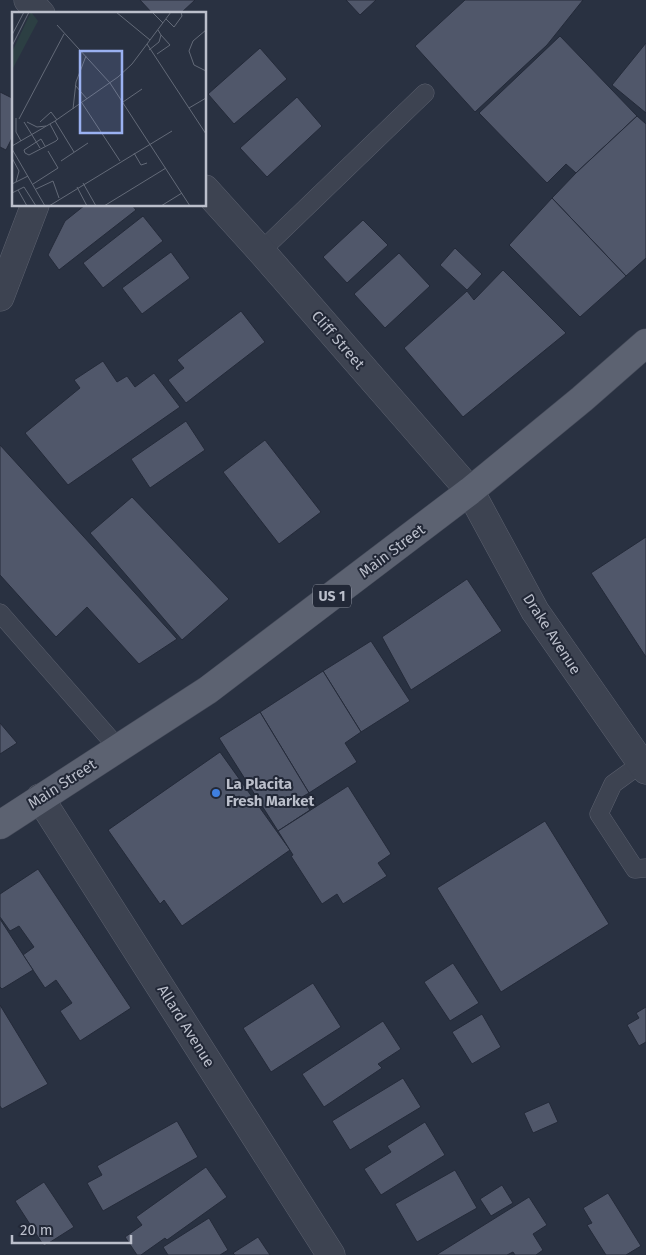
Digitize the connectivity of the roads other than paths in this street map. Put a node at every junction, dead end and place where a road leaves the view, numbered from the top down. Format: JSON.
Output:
{"nodes":[{"id":1,"x":28,"y":0,"type":"edge"},
{"id":2,"x":39,"y":12,"type":"edge"},
{"id":3,"x":425,"y":93,"type":"dead end"},
{"id":4,"x":206,"y":190,"type":"edge"},
{"id":5,"x":35,"y":206,"type":"edge"},
{"id":6,"x":261,"y":251,"type":"junction"},
{"id":7,"x":0,"y":297,"type":"edge"},
{"id":8,"x":646,"y":342,"type":"edge"},
{"id":9,"x":470,"y":491,"type":"junction"},
{"id":10,"x":0,"y":613,"type":"edge"},
{"id":11,"x":118,"y":748,"type":"junction"},
{"id":12,"x":644,"y":767,"type":"edge"},
{"id":13,"x":40,"y":798,"type":"junction"},
{"id":14,"x":0,"y":825,"type":"edge"},
{"id":15,"x":646,"y":868,"type":"edge"},
{"id":16,"x":331,"y":1255,"type":"edge"}],
"edges":[{"from":1,"to":2,"type":"street"},
{"from":3,"to":6,"type":"lane"},
{"from":4,"to":6,"type":"street","name":"Cliff Street"},
{"from":5,"to":7,"type":"street"},
{"from":6,"to":9,"type":"street","name":"Cliff Street"},
{"from":8,"to":9,"type":"main road","name":"Main Street","number":"US 1"},
{"from":9,"to":11,"type":"main road","name":"Main Street","number":"US 1"},
{"from":9,"to":12,"type":"street","name":"Drake Avenue"},
{"from":10,"to":11,"type":"lane"},
{"from":11,"to":13,"type":"main road","name":"Main Street","number":"US 1"},
{"from":12,"to":15,"type":"lane"},
{"from":13,"to":14,"type":"main road","name":"Main Street","number":"US 1"},
{"from":13,"to":16,"type":"street","name":"Allard Avenue"}]}
